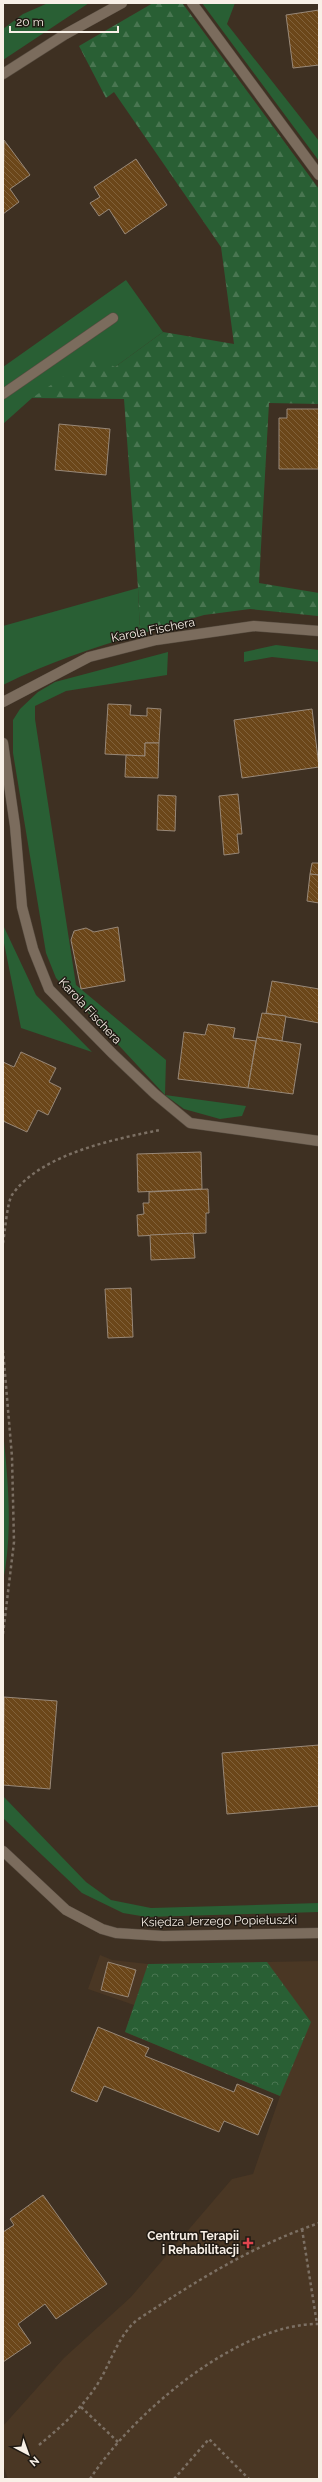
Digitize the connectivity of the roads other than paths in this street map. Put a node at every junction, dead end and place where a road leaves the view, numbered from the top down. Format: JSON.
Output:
{"nodes":[{"id":1,"x":122,"y":3,"type":"edge"},
{"id":2,"x":192,"y":3,"type":"edge"},
{"id":3,"x":3,"y":74,"type":"edge"},
{"id":4,"x":319,"y":174,"type":"edge"},
{"id":5,"x":113,"y":318,"type":"dead end"},
{"id":6,"x":3,"y":394,"type":"edge"},
{"id":7,"x":319,"y":631,"type":"edge"},
{"id":8,"x":3,"y":702,"type":"edge"},
{"id":9,"x":3,"y":743,"type":"edge"},
{"id":10,"x":319,"y":1141,"type":"edge"},
{"id":11,"x":3,"y":1851,"type":"edge"},
{"id":12,"x":319,"y":1933,"type":"edge"}],
"edges":[{"from":1,"to":3,"type":"street"},
{"from":2,"to":4,"type":"street"},
{"from":5,"to":6,"type":"street"},
{"from":7,"to":8,"type":"street","name":"Karola Fischera"},
{"from":9,"to":10,"type":"street","name":"Karola Fischera"},
{"from":11,"to":12,"type":"street","name":"Księdza Jerzego Popiełuszki"}]}
